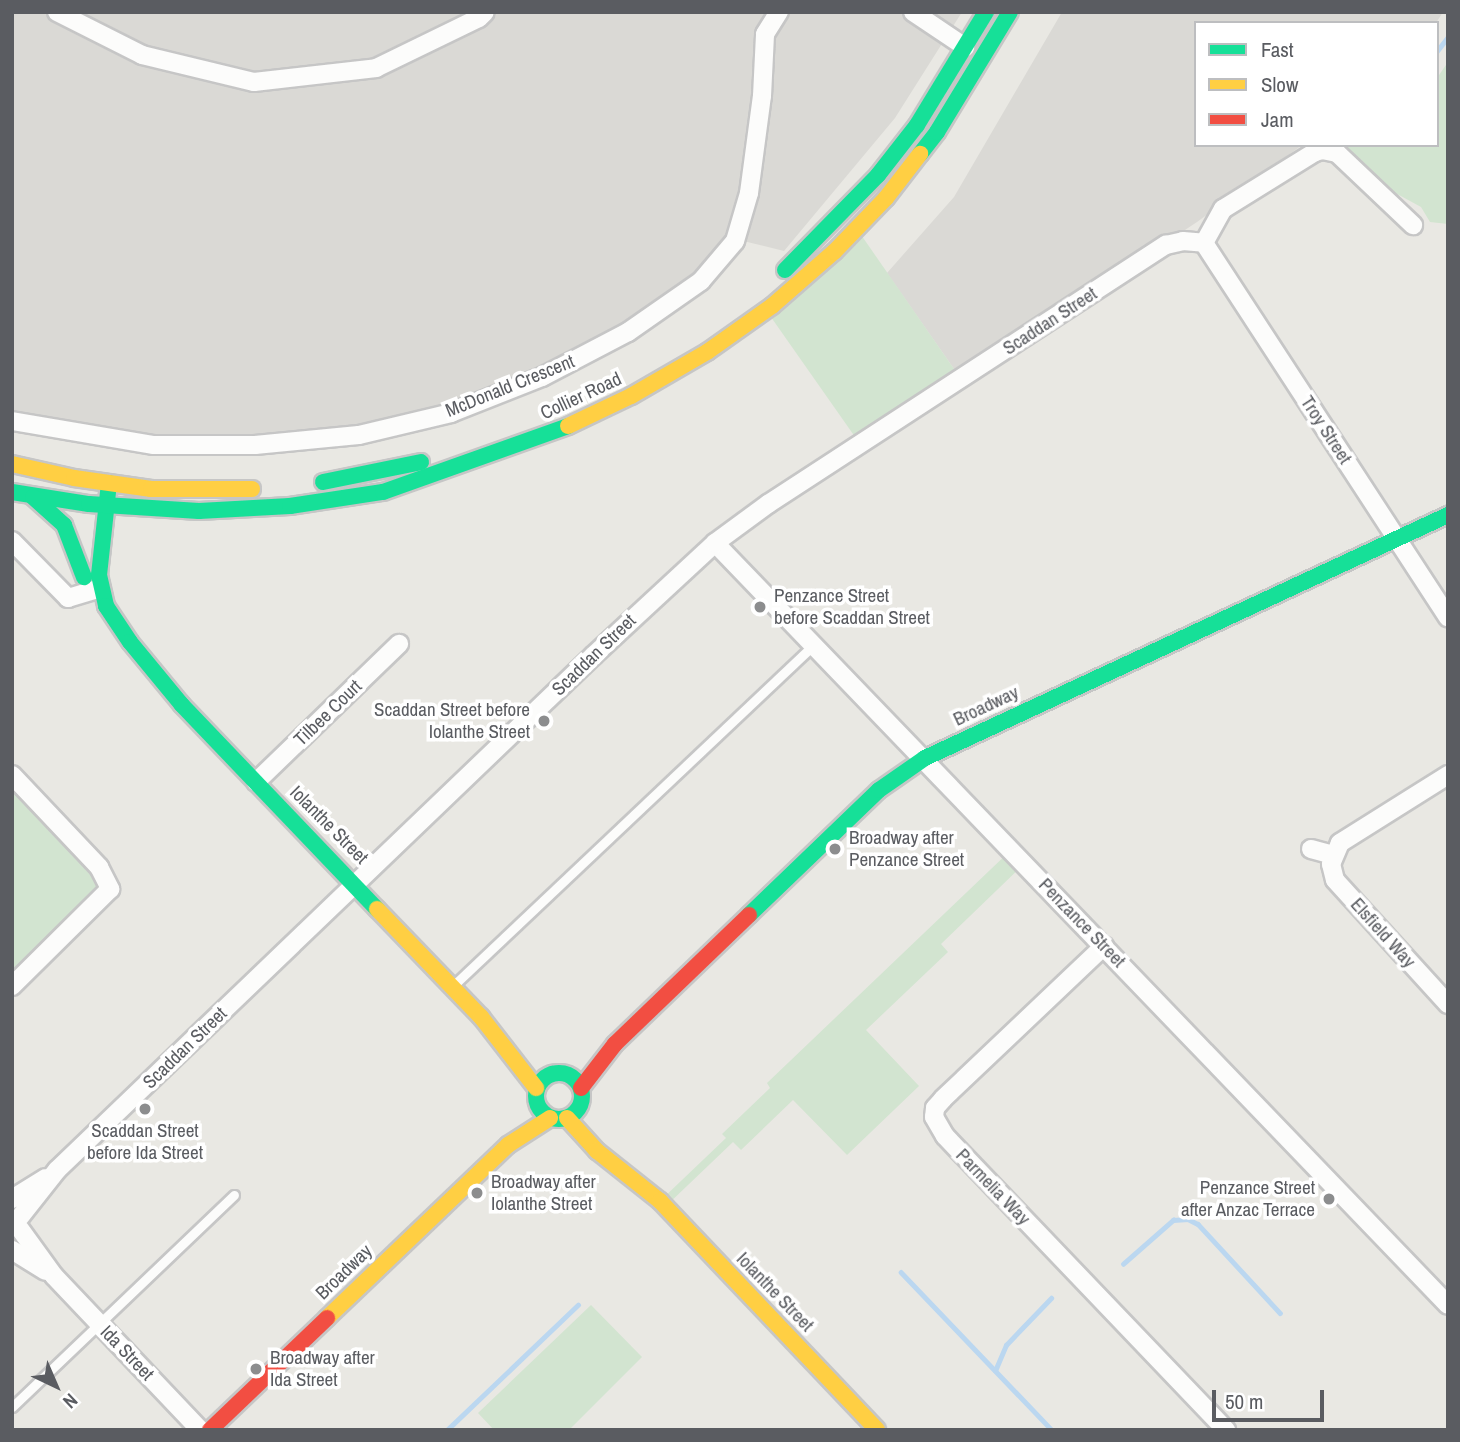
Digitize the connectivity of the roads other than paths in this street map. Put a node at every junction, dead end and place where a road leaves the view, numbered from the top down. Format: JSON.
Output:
{"nodes":[{"id":1,"x":57,"y":12,"type":"edge"},
{"id":2,"x":485,"y":12,"type":"edge"},
{"id":3,"x":779,"y":12,"type":"edge"},
{"id":4,"x":914,"y":12,"type":"edge"},
{"id":5,"x":986,"y":12,"type":"edge"},
{"id":6,"x":1010,"y":12,"type":"edge"},
{"id":7,"x":965,"y":47,"type":"junction"},
{"id":8,"x":1413,"y":225,"type":"dead end"},
{"id":9,"x":1204,"y":243,"type":"junction"},
{"id":10,"x":777,"y":277,"type":"dead end"},
{"id":11,"x":685,"y":345,"type":"dead end"},
{"id":12,"x":12,"y":421,"type":"edge"},
{"id":13,"x":12,"y":464,"type":"edge"},
{"id":14,"x":92,"y":481,"type":"junction"},
{"id":15,"x":109,"y":482,"type":"junction"},
{"id":16,"x":303,"y":485,"type":"dead end"},
{"id":17,"x":266,"y":489,"type":"dead end"},
{"id":18,"x":12,"y":492,"type":"edge"},
{"id":19,"x":33,"y":497,"type":"junction"},
{"id":20,"x":107,"y":505,"type":"junction"},
{"id":21,"x":88,"y":511,"type":"junction"},
{"id":22,"x":1448,"y":515,"type":"edge"},
{"id":23,"x":1396,"y":537,"type":"junction"},
{"id":24,"x":85,"y":540,"type":"dead end"},
{"id":25,"x":12,"y":541,"type":"edge"},
{"id":26,"x":715,"y":543,"type":"junction"},
{"id":27,"x":91,"y":586,"type":"junction"},
{"id":28,"x":1448,"y":618,"type":"edge"},
{"id":29,"x":399,"y":644,"type":"dead end"},
{"id":30,"x":812,"y":646,"type":"junction"},
{"id":31,"x":925,"y":758,"type":"junction"},
{"id":32,"x":12,"y":775,"type":"edge"},
{"id":33,"x":1448,"y":775,"type":"edge"},
{"id":34,"x":256,"y":782,"type":"junction"},
{"id":35,"x":1311,"y":849,"type":"dead end"},
{"id":36,"x":1334,"y":855,"type":"junction"},
{"id":37,"x":357,"y":884,"type":"junction"},
{"id":38,"x":1104,"y":946,"type":"junction"},
{"id":39,"x":12,"y":986,"type":"edge"},
{"id":40,"x":451,"y":987,"type":"junction"},
{"id":41,"x":1448,"y":1004,"type":"edge"},
{"id":42,"x":481,"y":1017,"type":"junction"},
{"id":43,"x":615,"y":1044,"type":"junction"},
{"id":44,"x":560,"y":1073,"type":"junction"},
{"id":45,"x":536,"y":1096,"type":"junction"},
{"id":46,"x":581,"y":1096,"type":"junction"},
{"id":47,"x":550,"y":1118,"type":"junction"},
{"id":48,"x":567,"y":1118,"type":"junction"},
{"id":49,"x":508,"y":1145,"type":"junction"},
{"id":50,"x":643,"y":1185,"type":"junction"},
{"id":51,"x":234,"y":1195,"type":"dead end"},
{"id":52,"x":15,"y":1217,"type":"edge"},
{"id":53,"x":12,"y":1250,"type":"edge"},
{"id":54,"x":54,"y":1276,"type":"junction"},
{"id":55,"x":1448,"y":1305,"type":"edge"},
{"id":56,"x":99,"y":1324,"type":"junction"},
{"id":57,"x":12,"y":1407,"type":"edge"},
{"id":58,"x":200,"y":1430,"type":"edge"},
{"id":59,"x":210,"y":1430,"type":"edge"},
{"id":60,"x":877,"y":1430,"type":"edge"},
{"id":61,"x":1226,"y":1430,"type":"edge"}],
"edges":[{"from":1,"to":2,"type":"street"},
{"from":3,"to":12,"type":"street","name":"McDonald Crescent"},
{"from":4,"to":7,"type":"street"},
{"from":5,"to":7,"type":"street"},
{"from":6,"to":20,"type":"street","name":"Collier Road"},
{"from":7,"to":10,"type":"street"},
{"from":8,"to":9,"type":"street"},
{"from":9,"to":23,"type":"street","name":"Troy Street"},
{"from":9,"to":26,"type":"street","name":"Scaddan Street"},
{"from":11,"to":16,"type":"street","name":"Collier Road"},
{"from":13,"to":14,"type":"street"},
{"from":14,"to":15,"type":"street"},
{"from":14,"to":21,"type":"street"},
{"from":15,"to":17,"type":"street"},
{"from":15,"to":20,"type":"street","name":"Iolanthe Street"},
{"from":18,"to":19,"type":"street","name":"Collier Road"},
{"from":19,"to":21,"type":"street","name":"Collier Road"},
{"from":19,"to":27,"type":"street"},
{"from":20,"to":21,"type":"street","name":"Collier Road"},
{"from":20,"to":27,"type":"street","name":"Iolanthe Street"},
{"from":22,"to":23,"type":"street","name":"Broadway"},
{"from":23,"to":28,"type":"street","name":"Troy Street"},
{"from":23,"to":31,"type":"street","name":"Broadway"},
{"from":24,"to":27,"type":"street","name":"Iolanthe Street"},
{"from":25,"to":27,"type":"street"},
{"from":26,"to":30,"type":"street","name":"Penzance Street"},
{"from":26,"to":37,"type":"street","name":"Scaddan Street"},
{"from":27,"to":34,"type":"street","name":"Iolanthe Street"},
{"from":29,"to":34,"type":"street","name":"Tilbee Court"},
{"from":30,"to":31,"type":"street","name":"Penzance Street"},
{"from":30,"to":40,"type":"lane"},
{"from":31,"to":38,"type":"street","name":"Penzance Street"},
{"from":31,"to":43,"type":"street","name":"Broadway"},
{"from":32,"to":39,"type":"street"},
{"from":33,"to":36,"type":"street"},
{"from":34,"to":37,"type":"street","name":"Iolanthe Street"},
{"from":35,"to":36,"type":"street"},
{"from":36,"to":41,"type":"street","name":"Elsfield Way"},
{"from":37,"to":40,"type":"street","name":"Iolanthe Street"},
{"from":37,"to":52,"type":"street","name":"Scaddan Street"},
{"from":38,"to":55,"type":"street","name":"Penzance Street"},
{"from":38,"to":61,"type":"street","name":"Parmelia Way"},
{"from":40,"to":42,"type":"street","name":"Iolanthe Street"},
{"from":42,"to":44,"type":"street","name":"Iolanthe Street"},
{"from":42,"to":45,"type":"street","name":"Iolanthe Street"},
{"from":43,"to":44,"type":"street","name":"Broadway"},
{"from":43,"to":46,"type":"street","name":"Broadway"},
{"from":44,"to":45,"type":"street"},
{"from":44,"to":46,"type":"street"},
{"from":45,"to":47,"type":"street"},
{"from":45,"to":49,"type":"street","name":"Broadway"},
{"from":46,"to":48,"type":"street"},
{"from":46,"to":50,"type":"street","name":"Iolanthe Street"},
{"from":47,"to":48,"type":"street"},
{"from":47,"to":49,"type":"street","name":"Broadway"},
{"from":48,"to":50,"type":"street","name":"Iolanthe Street"},
{"from":49,"to":59,"type":"street","name":"Broadway"},
{"from":50,"to":60,"type":"street","name":"Iolanthe Street"},
{"from":51,"to":56,"type":"lane"},
{"from":52,"to":54,"type":"street","name":"Ida Street"},
{"from":53,"to":54,"type":"street","name":"Ida Street"},
{"from":54,"to":56,"type":"street","name":"Ida Street"},
{"from":56,"to":57,"type":"lane"},
{"from":56,"to":58,"type":"street","name":"Ida Street"}]}
